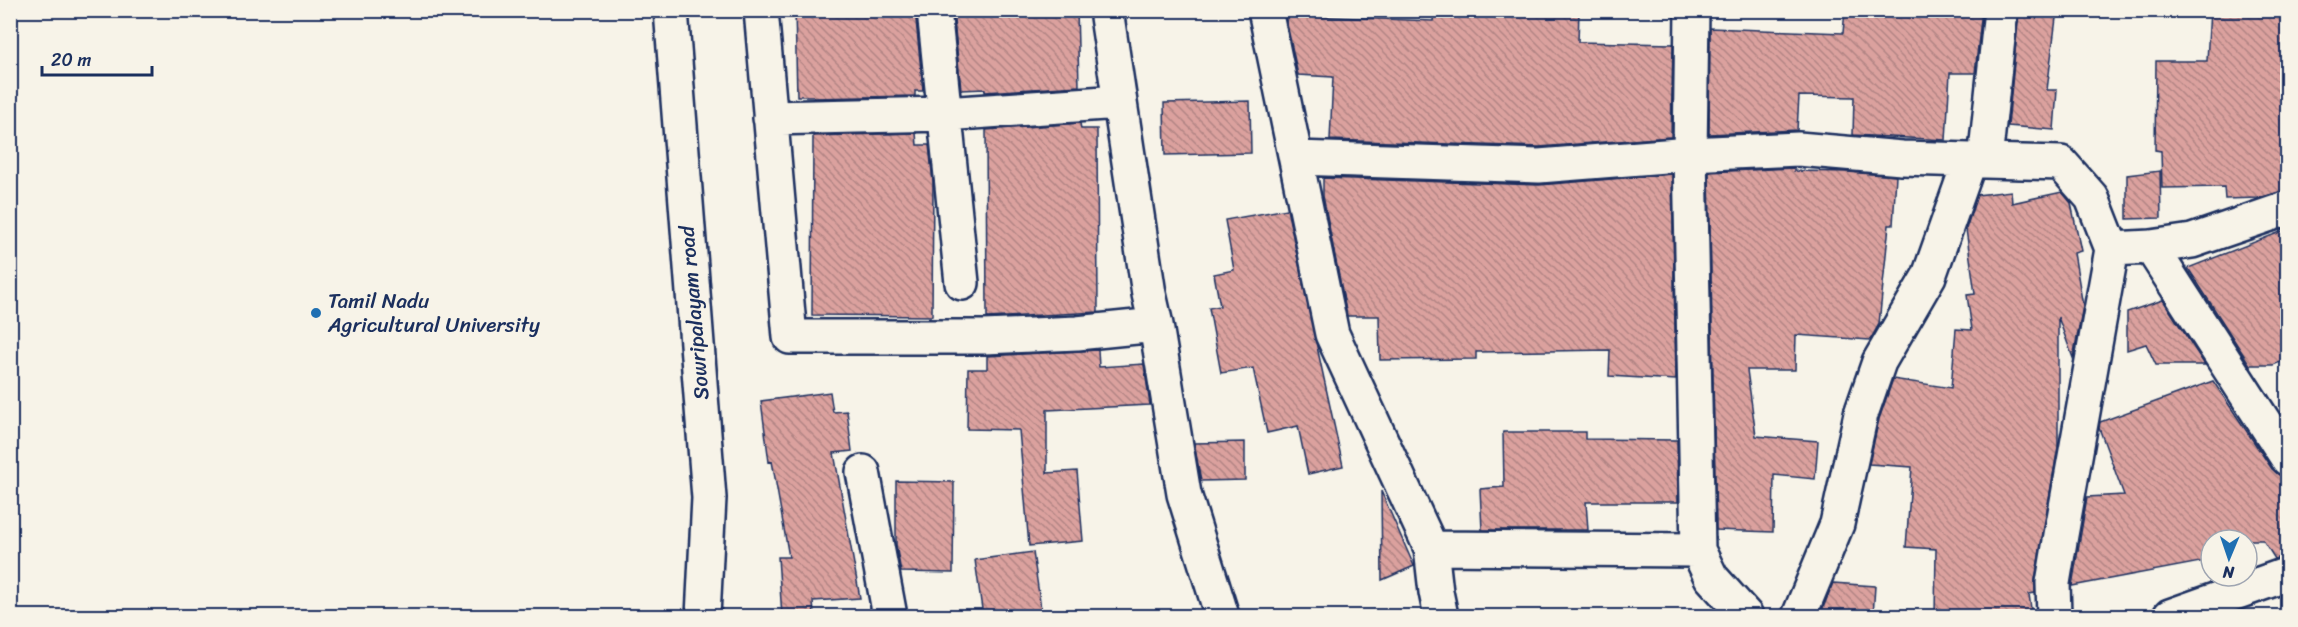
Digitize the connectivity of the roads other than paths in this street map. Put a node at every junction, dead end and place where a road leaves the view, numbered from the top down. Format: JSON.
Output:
{"nodes":[{"id":1,"x":672,"y":10,"type":"edge"},
{"id":2,"x":761,"y":10,"type":"edge"},
{"id":3,"x":934,"y":10,"type":"edge"},
{"id":4,"x":1106,"y":10,"type":"edge"},
{"id":5,"x":1265,"y":10,"type":"edge"},
{"id":6,"x":1692,"y":10,"type":"edge"},
{"id":7,"x":2001,"y":10,"type":"edge"},
{"id":8,"x":1120,"y":102,"type":"junction"},
{"id":9,"x":944,"y":114,"type":"junction"},
{"id":10,"x":770,"y":118,"type":"junction"},
{"id":11,"x":1690,"y":154,"type":"junction"},
{"id":12,"x":1296,"y":158,"type":"junction"},
{"id":13,"x":1978,"y":161,"type":"junction"},
{"id":14,"x":2288,"y":208,"type":"edge"},
{"id":15,"x":2151,"y":247,"type":"junction"},
{"id":16,"x":2112,"y":249,"type":"junction"},
{"id":17,"x":962,"y":284,"type":"dead end"},
{"id":18,"x":1156,"y":325,"type":"junction"},
{"id":19,"x":2288,"y":459,"type":"edge"},
{"id":20,"x":863,"y":472,"type":"dead end"},
{"id":21,"x":1431,"y":548,"type":"junction"},
{"id":22,"x":1698,"y":550,"type":"junction"},
{"id":23,"x":2288,"y":574,"type":"edge"},
{"id":24,"x":703,"y":616,"type":"edge"},
{"id":25,"x":890,"y":616,"type":"edge"},
{"id":26,"x":1222,"y":616,"type":"edge"},
{"id":27,"x":1441,"y":616,"type":"edge"},
{"id":28,"x":1746,"y":616,"type":"edge"},
{"id":29,"x":1799,"y":616,"type":"edge"},
{"id":30,"x":2054,"y":616,"type":"edge"},
{"id":31,"x":2170,"y":616,"type":"edge"}],
"edges":[{"from":1,"to":24,"type":"street","name":"Sowripalayam road"},
{"from":2,"to":10,"type":"street"},
{"from":3,"to":9,"type":"street"},
{"from":4,"to":8,"type":"street"},
{"from":5,"to":12,"type":"street"},
{"from":6,"to":11,"type":"street"},
{"from":7,"to":13,"type":"street"},
{"from":8,"to":9,"type":"street"},
{"from":8,"to":18,"type":"street"},
{"from":9,"to":10,"type":"street"},
{"from":9,"to":17,"type":"street"},
{"from":10,"to":18,"type":"street"},
{"from":11,"to":12,"type":"street"},
{"from":11,"to":13,"type":"street"},
{"from":11,"to":22,"type":"street"},
{"from":12,"to":21,"type":"street"},
{"from":13,"to":16,"type":"street"},
{"from":13,"to":29,"type":"street"},
{"from":14,"to":15,"type":"street"},
{"from":15,"to":16,"type":"street"},
{"from":15,"to":19,"type":"street"},
{"from":16,"to":30,"type":"street"},
{"from":18,"to":26,"type":"street"},
{"from":20,"to":25,"type":"street"},
{"from":21,"to":22,"type":"street"},
{"from":21,"to":27,"type":"street"},
{"from":22,"to":28,"type":"street"},
{"from":23,"to":31,"type":"street"}]}
